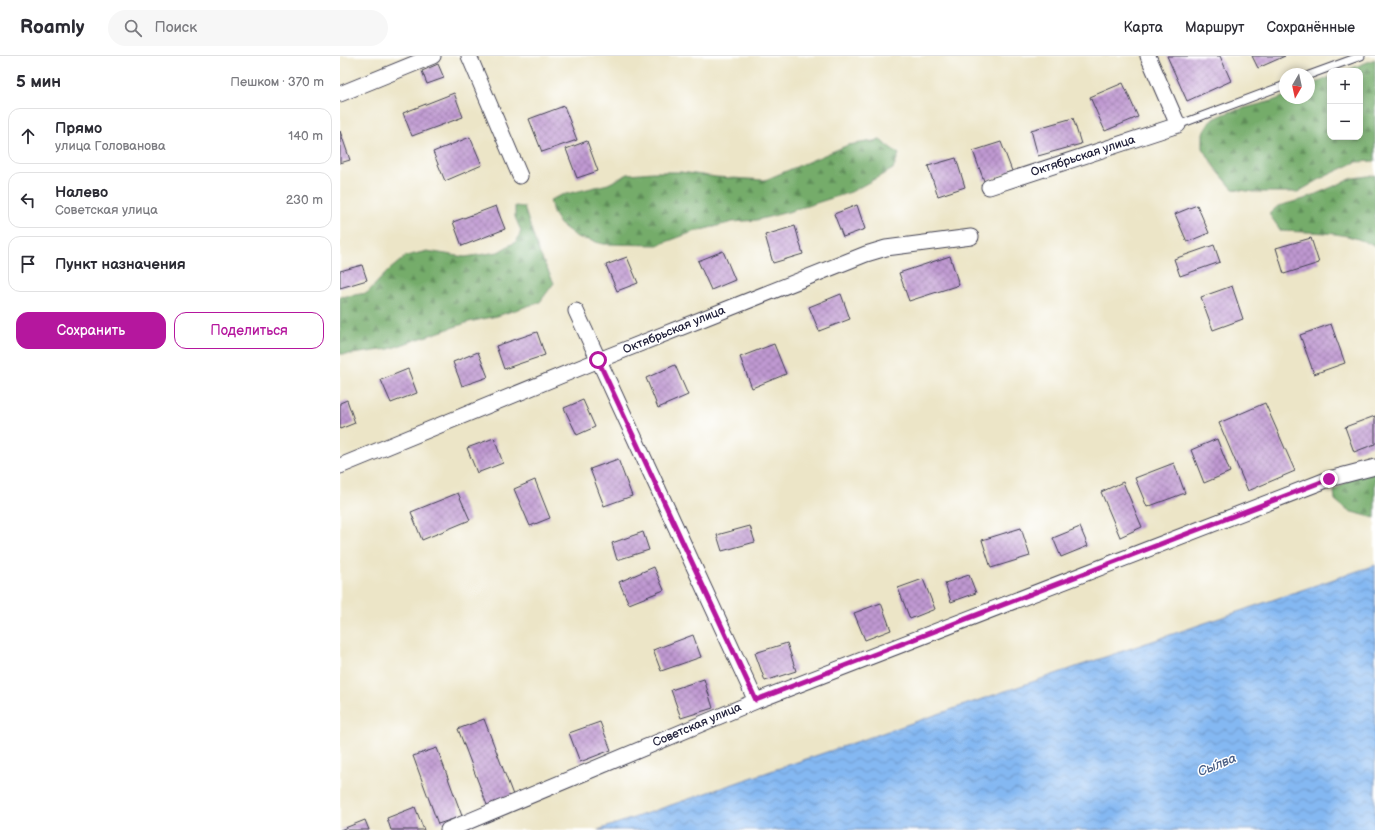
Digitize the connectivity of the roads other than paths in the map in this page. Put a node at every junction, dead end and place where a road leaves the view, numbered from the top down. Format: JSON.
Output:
{"nodes":[{"id":1,"x":433,"y":56,"type":"edge"},
{"id":2,"x":469,"y":56,"type":"edge"},
{"id":3,"x":1148,"y":56,"type":"edge"},
{"id":4,"x":1361,"y":56,"type":"edge"},
{"id":5,"x":1315,"y":74,"type":"edge"},
{"id":6,"x":1279,"y":86,"type":"edge"},
{"id":7,"x":340,"y":94,"type":"edge"},
{"id":8,"x":1178,"y":125,"type":"junction"},
{"id":9,"x":520,"y":176,"type":"dead end"},
{"id":10,"x":988,"y":187,"type":"dead end"},
{"id":11,"x":971,"y":237,"type":"dead end"},
{"id":12,"x":576,"y":311,"type":"dead end"},
{"id":13,"x":598,"y":360,"type":"junction"},
{"id":14,"x":340,"y":466,"type":"edge"},
{"id":15,"x":1375,"y":467,"type":"edge"},
{"id":16,"x":756,"y":700,"type":"junction"},
{"id":17,"x":448,"y":830,"type":"edge"}],
"edges":[{"from":1,"to":7,"type":"street"},
{"from":2,"to":9,"type":"street"},
{"from":3,"to":8,"type":"street"},
{"from":4,"to":5,"type":"lane"},
{"from":6,"to":8,"type":"lane"},
{"from":8,"to":10,"type":"street","name":"Октябрьская улица"},
{"from":11,"to":13,"type":"street","name":"Октябрьская улица"},
{"from":12,"to":13,"type":"street"},
{"from":13,"to":14,"type":"street","name":"Октябрьская улица"},
{"from":13,"to":16,"type":"street"},
{"from":15,"to":16,"type":"street","name":"Советская улица"},
{"from":16,"to":17,"type":"street","name":"Советская улица"}]}
